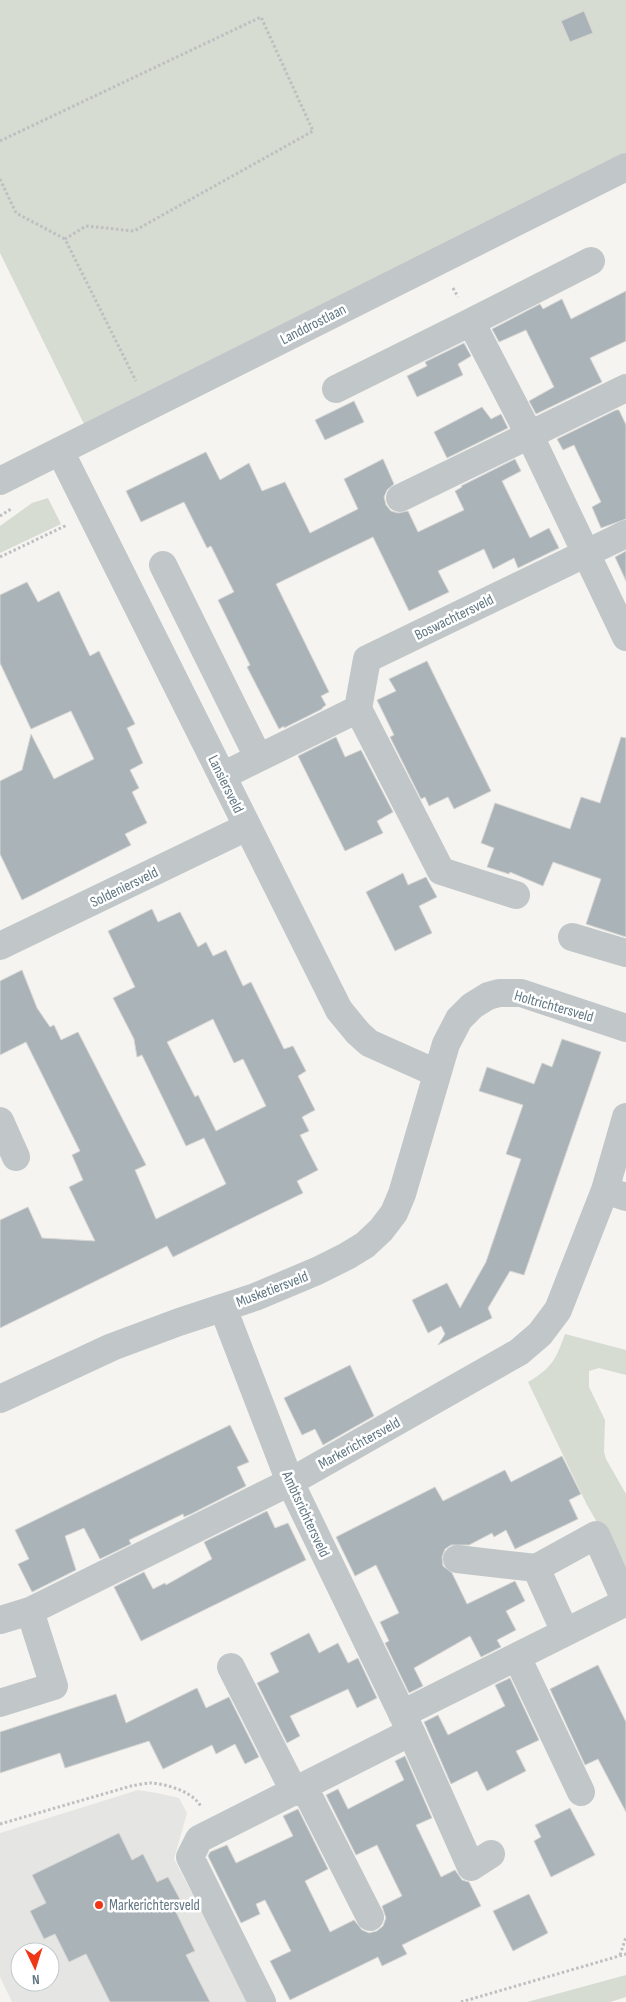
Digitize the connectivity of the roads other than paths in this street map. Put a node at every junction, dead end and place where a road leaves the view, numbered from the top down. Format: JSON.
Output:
{"nodes":[{"id":1,"x":626,"y":167,"type":"edge"},
{"id":2,"x":591,"y":261,"type":"dead end"},
{"id":3,"x":471,"y":322,"type":"junction"},
{"id":4,"x":336,"y":388,"type":"dead end"},
{"id":5,"x":626,"y":388,"type":"edge"},
{"id":6,"x":530,"y":436,"type":"junction"},
{"id":7,"x":60,"y":451,"type":"junction"},
{"id":8,"x":0,"y":481,"type":"edge"},
{"id":9,"x":400,"y":498,"type":"dead end"},
{"id":10,"x":626,"y":534,"type":"edge"},
{"id":11,"x":587,"y":553,"type":"junction"},
{"id":12,"x":163,"y":565,"type":"dead end"},
{"id":13,"x":626,"y":637,"type":"edge"},
{"id":14,"x":358,"y":709,"type":"junction"},
{"id":15,"x":258,"y":757,"type":"junction"},
{"id":16,"x":222,"y":776,"type":"junction"},
{"id":17,"x":247,"y":827,"type":"junction"},
{"id":18,"x":516,"y":896,"type":"dead end"},
{"id":19,"x":572,"y":937,"type":"dead end"},
{"id":20,"x":0,"y":946,"type":"edge"},
{"id":21,"x":626,"y":954,"type":"edge"},
{"id":22,"x":626,"y":1028,"type":"edge"},
{"id":23,"x":436,"y":1073,"type":"junction"},
{"id":24,"x":626,"y":1117,"type":"edge"},
{"id":25,"x":0,"y":1121,"type":"edge"},
{"id":26,"x":16,"y":1157,"type":"dead end"},
{"id":27,"x":616,"y":1193,"type":"edge"},
{"id":28,"x":223,"y":1308,"type":"junction"},
{"id":29,"x":0,"y":1398,"type":"edge"},
{"id":30,"x":290,"y":1482,"type":"junction"},
{"id":31,"x":457,"y":1559,"type":"dead end"},
{"id":32,"x":536,"y":1568,"type":"junction"},
{"id":33,"x":626,"y":1602,"type":"edge"},
{"id":34,"x":30,"y":1611,"type":"junction"},
{"id":35,"x":0,"y":1620,"type":"edge"},
{"id":36,"x":565,"y":1632,"type":"junction"},
{"id":37,"x":517,"y":1657,"type":"junction"},
{"id":38,"x":231,"y":1666,"type":"dead end"},
{"id":39,"x":0,"y":1703,"type":"edge"},
{"id":40,"x":407,"y":1723,"type":"junction"},
{"id":41,"x":299,"y":1789,"type":"junction"},
{"id":42,"x":581,"y":1792,"type":"dead end"},
{"id":43,"x":491,"y":1854,"type":"dead end"},
{"id":44,"x":370,"y":1917,"type":"dead end"},
{"id":45,"x":262,"y":2002,"type":"edge"}],
"edges":[{"from":1,"to":7,"type":"street","name":"Landdrostlaan"},
{"from":2,"to":3,"type":"street"},
{"from":3,"to":4,"type":"street"},
{"from":3,"to":6,"type":"street"},
{"from":5,"to":6,"type":"street"},
{"from":6,"to":9,"type":"street"},
{"from":6,"to":11,"type":"street"},
{"from":7,"to":8,"type":"street","name":"Landdrostlaan"},
{"from":7,"to":16,"type":"street","name":"Lansiersveld"},
{"from":10,"to":11,"type":"street","name":"Boswachtersveld"},
{"from":11,"to":13,"type":"street"},
{"from":11,"to":14,"type":"street","name":"Boswachtersveld"},
{"from":12,"to":15,"type":"street"},
{"from":14,"to":15,"type":"street"},
{"from":14,"to":18,"type":"street"},
{"from":15,"to":16,"type":"street"},
{"from":16,"to":17,"type":"street","name":"Lansiersveld"},
{"from":17,"to":20,"type":"street","name":"Soldeniersveld"},
{"from":17,"to":23,"type":"street","name":"Lansiersveld"},
{"from":19,"to":21,"type":"street"},
{"from":22,"to":23,"type":"street","name":"Holtrichtersveld"},
{"from":23,"to":28,"type":"street","name":"Musketiersveld"},
{"from":24,"to":27,"type":"street","name":"Markerichtersveld"},
{"from":25,"to":26,"type":"street"},
{"from":27,"to":30,"type":"street","name":"Markerichtersveld"},
{"from":28,"to":29,"type":"street","name":"Musketiersveld"},
{"from":28,"to":30,"type":"street","name":"Ambtsrichtersveld"},
{"from":30,"to":34,"type":"street","name":"Markerichtersveld"},
{"from":30,"to":40,"type":"street","name":"Ambtsrichtersveld"},
{"from":31,"to":32,"type":"street"},
{"from":32,"to":33,"type":"street"},
{"from":32,"to":36,"type":"street"},
{"from":33,"to":36,"type":"street"},
{"from":34,"to":35,"type":"street","name":"Markerichtersveld"},
{"from":34,"to":39,"type":"street"},
{"from":36,"to":37,"type":"street"},
{"from":37,"to":40,"type":"street"},
{"from":37,"to":42,"type":"street"},
{"from":38,"to":41,"type":"street"},
{"from":40,"to":41,"type":"street"},
{"from":40,"to":43,"type":"street","name":"Ambtsrichtersveld"},
{"from":41,"to":44,"type":"street"},
{"from":41,"to":45,"type":"street"}]}
